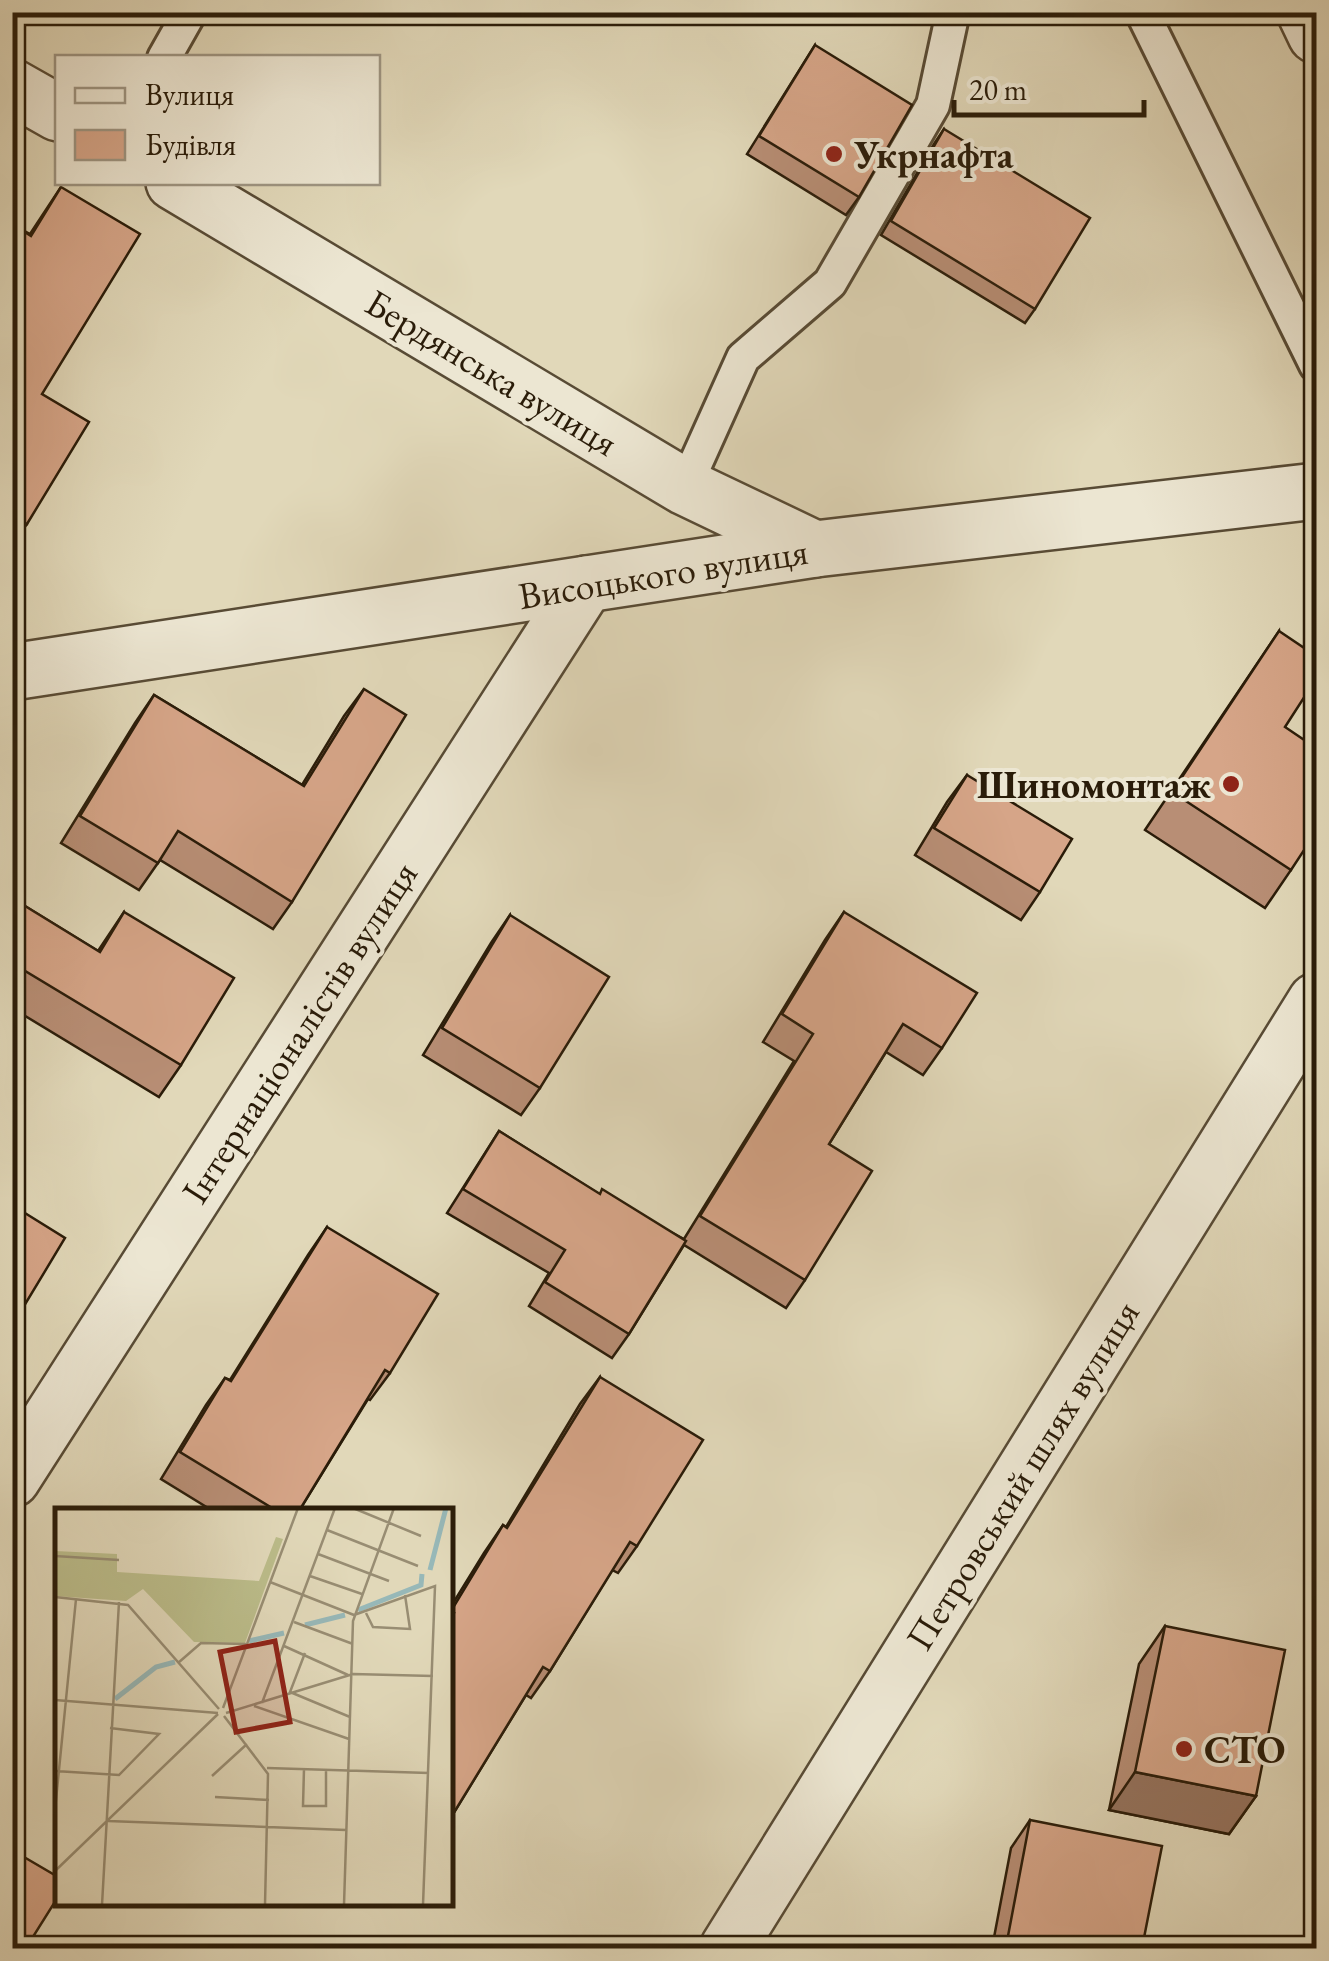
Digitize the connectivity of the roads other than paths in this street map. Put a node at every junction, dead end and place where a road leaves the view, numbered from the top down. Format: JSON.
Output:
{"nodes":[{"id":1,"x":190,"y":12,"type":"edge"},
{"id":2,"x":953,"y":12,"type":"edge"},
{"id":3,"x":1142,"y":12,"type":"edge"},
{"id":4,"x":1305,"y":12,"type":"edge"},
{"id":5,"x":1316,"y":34,"type":"edge"},
{"id":6,"x":166,"y":55,"type":"edge"},
{"id":7,"x":12,"y":87,"type":"edge"},
{"id":8,"x":55,"y":112,"type":"edge"},
{"id":9,"x":179,"y":185,"type":"edge"},
{"id":10,"x":1316,"y":365,"type":"edge"},
{"id":11,"x":685,"y":487,"type":"junction"},
{"id":12,"x":1316,"y":490,"type":"edge"},
{"id":13,"x":816,"y":549,"type":"junction"},
{"id":14,"x":586,"y":584,"type":"junction"},
{"id":15,"x":12,"y":672,"type":"edge"},
{"id":16,"x":1316,"y":1001,"type":"edge"},
{"id":17,"x":12,"y":1480,"type":"edge"},
{"id":18,"x":728,"y":1948,"type":"edge"}],
"edges":[{"from":1,"to":6,"type":"lane"},
{"from":2,"to":11,"type":"lane"},
{"from":3,"to":10,"type":"lane"},
{"from":4,"to":5,"type":"street"},
{"from":7,"to":8,"type":"street"},
{"from":9,"to":11,"type":"street","name":"Бердянська вулиця"},
{"from":11,"to":13,"type":"street","name":"Бердянська вулиця"},
{"from":12,"to":13,"type":"street","name":"Висоцького вулиця"},
{"from":13,"to":14,"type":"street","name":"Висоцького вулиця"},
{"from":14,"to":15,"type":"street","name":"Висоцького вулиця"},
{"from":14,"to":17,"type":"street","name":"Інтернаціоналістів вулиця"},
{"from":16,"to":18,"type":"street","name":"Петровський шлях вулиця"}]}
